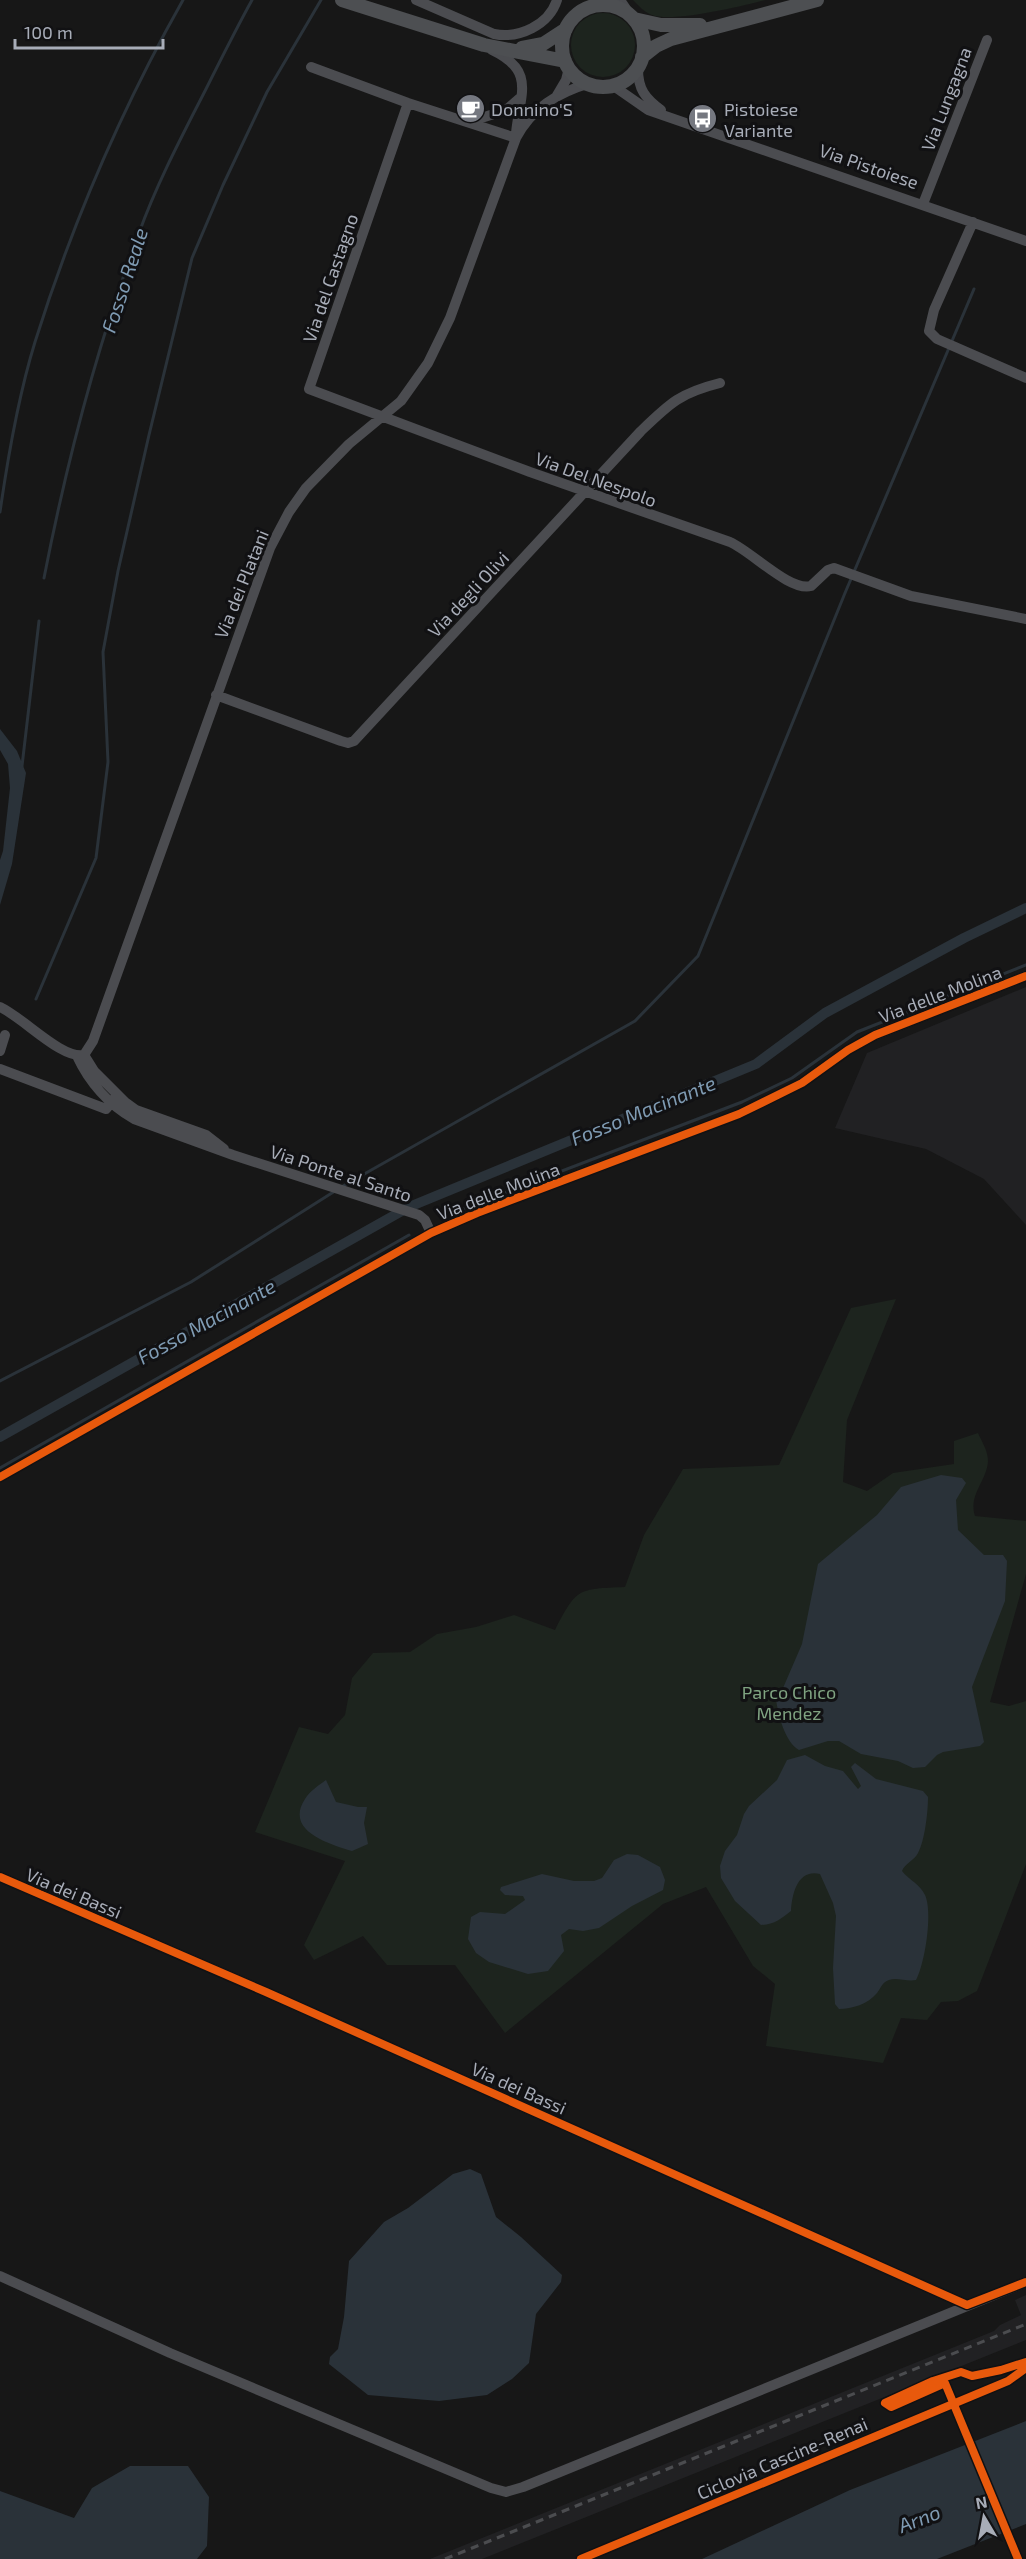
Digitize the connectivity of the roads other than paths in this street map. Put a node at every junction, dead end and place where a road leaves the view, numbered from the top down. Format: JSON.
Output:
{"nodes":[{"id":1,"x":342,"y":0,"type":"edge"},
{"id":2,"x":416,"y":0,"type":"edge"},
{"id":3,"x":557,"y":0,"type":"edge"},
{"id":4,"x":620,"y":0,"type":"edge"},
{"id":5,"x":818,"y":0,"type":"edge"},
{"id":6,"x":595,"y":3,"type":"edge"},
{"id":7,"x":632,"y":18,"type":"junction"},
{"id":8,"x":728,"y":22,"type":"junction"},
{"id":9,"x":566,"y":29,"type":"junction"},
{"id":10,"x":987,"y":40,"type":"dead end"},
{"id":11,"x":484,"y":45,"type":"junction"},
{"id":12,"x":510,"y":49,"type":"junction"},
{"id":13,"x":640,"y":63,"type":"junction"},
{"id":14,"x":567,"y":65,"type":"junction"},
{"id":15,"x":311,"y":67,"type":"dead end"},
{"id":16,"x":590,"y":83,"type":"junction"},
{"id":17,"x":612,"y":85,"type":"junction"},
{"id":18,"x":522,"y":94,"type":"junction"},
{"id":19,"x":556,"y":98,"type":"junction"},
{"id":20,"x":408,"y":103,"type":"junction"},
{"id":21,"x":666,"y":114,"type":"junction"},
{"id":22,"x":467,"y":122,"type":"junction"},
{"id":23,"x":516,"y":138,"type":"junction"},
{"id":24,"x":923,"y":204,"type":"junction"},
{"id":25,"x":973,"y":222,"type":"junction"},
{"id":26,"x":1026,"y":241,"type":"edge"},
{"id":27,"x":1026,"y":378,"type":"edge"},
{"id":28,"x":720,"y":383,"type":"dead end"},
{"id":29,"x":384,"y":417,"type":"junction"},
{"id":30,"x":586,"y":493,"type":"junction"},
{"id":31,"x":1026,"y":619,"type":"edge"},
{"id":32,"x":216,"y":695,"type":"junction"},
{"id":33,"x":1026,"y":976,"type":"edge"},
{"id":34,"x":0,"y":1007,"type":"edge"},
{"id":35,"x":5,"y":1035,"type":"dead end"},
{"id":36,"x":0,"y":1052,"type":"edge"},
{"id":37,"x":81,"y":1055,"type":"junction"},
{"id":38,"x":0,"y":1068,"type":"edge"},
{"id":39,"x":114,"y":1099,"type":"junction"},
{"id":40,"x":431,"y":1233,"type":"junction"},
{"id":41,"x":0,"y":1477,"type":"edge"},
{"id":42,"x":0,"y":1877,"type":"edge"},
{"id":43,"x":0,"y":2276,"type":"edge"},
{"id":44,"x":1026,"y":2282,"type":"edge"},
{"id":45,"x":967,"y":2305,"type":"junction"}],
"edges":[{"from":1,"to":11,"type":"main road"},
{"from":2,"to":3,"type":"street"},
{"from":4,"to":7,"type":"street"},
{"from":5,"to":8,"type":"main road"},
{"from":6,"to":7,"type":"main road"},
{"from":6,"to":9,"type":"main road"},
{"from":7,"to":8,"type":"main road"},
{"from":7,"to":13,"type":"main road","name":"Via Pistoiese"},
{"from":8,"to":13,"type":"main road"},
{"from":9,"to":12,"type":"main road"},
{"from":9,"to":14,"type":"main road"},
{"from":10,"to":24,"type":"street","name":"Via Lungagna"},
{"from":11,"to":12,"type":"main road"},
{"from":11,"to":18,"type":"street","name":"Via dei Platani"},
{"from":12,"to":14,"type":"main road"},
{"from":13,"to":17,"type":"main road"},
{"from":13,"to":21,"type":"street","name":"Via Pistoiese"},
{"from":14,"to":16,"type":"main road"},
{"from":14,"to":19,"type":"street"},
{"from":15,"to":20,"type":"street"},
{"from":16,"to":17,"type":"main road"},
{"from":16,"to":19,"type":"street","name":"Via dei Platani"},
{"from":17,"to":21,"type":"street","name":"Via Pistoiese"},
{"from":18,"to":22,"type":"street"},
{"from":18,"to":23,"type":"street","name":"Via dei Platani"},
{"from":19,"to":23,"type":"street","name":"Via dei Platani"},
{"from":20,"to":22,"type":"street"},
{"from":20,"to":29,"type":"street","name":"Via del Castagno"},
{"from":21,"to":24,"type":"street","name":"Via Pistoiese"},
{"from":22,"to":23,"type":"street"},
{"from":23,"to":29,"type":"street","name":"Via dei Platani"},
{"from":24,"to":25,"type":"street","name":"Via Pistoiese"},
{"from":25,"to":26,"type":"street","name":"Via Pistoiese"},
{"from":25,"to":27,"type":"street"},
{"from":28,"to":30,"type":"street","name":"Via degli Olivi"},
{"from":29,"to":30,"type":"street","name":"Via Del Nespolo"},
{"from":29,"to":32,"type":"street","name":"Via dei Platani"},
{"from":30,"to":31,"type":"street","name":"Via Del Nespolo"},
{"from":30,"to":32,"type":"street","name":"Via degli Olivi"},
{"from":32,"to":37,"type":"street","name":"Via dei Platani"},
{"from":33,"to":40,"type":"street","name":"Via delle Molina"},
{"from":34,"to":37,"type":"street"},
{"from":35,"to":36,"type":"street"},
{"from":37,"to":39,"type":"street","name":"Via Ponte al Santo"},
{"from":38,"to":39,"type":"street","name":"Via Ponte al Santo"},
{"from":39,"to":40,"type":"street","name":"Via Ponte al Santo"},
{"from":40,"to":41,"type":"street","name":"Via delle Molina"},
{"from":42,"to":45,"type":"street","name":"Via dei Bassi"},
{"from":43,"to":45,"type":"street"},
{"from":44,"to":45,"type":"street"}]}
